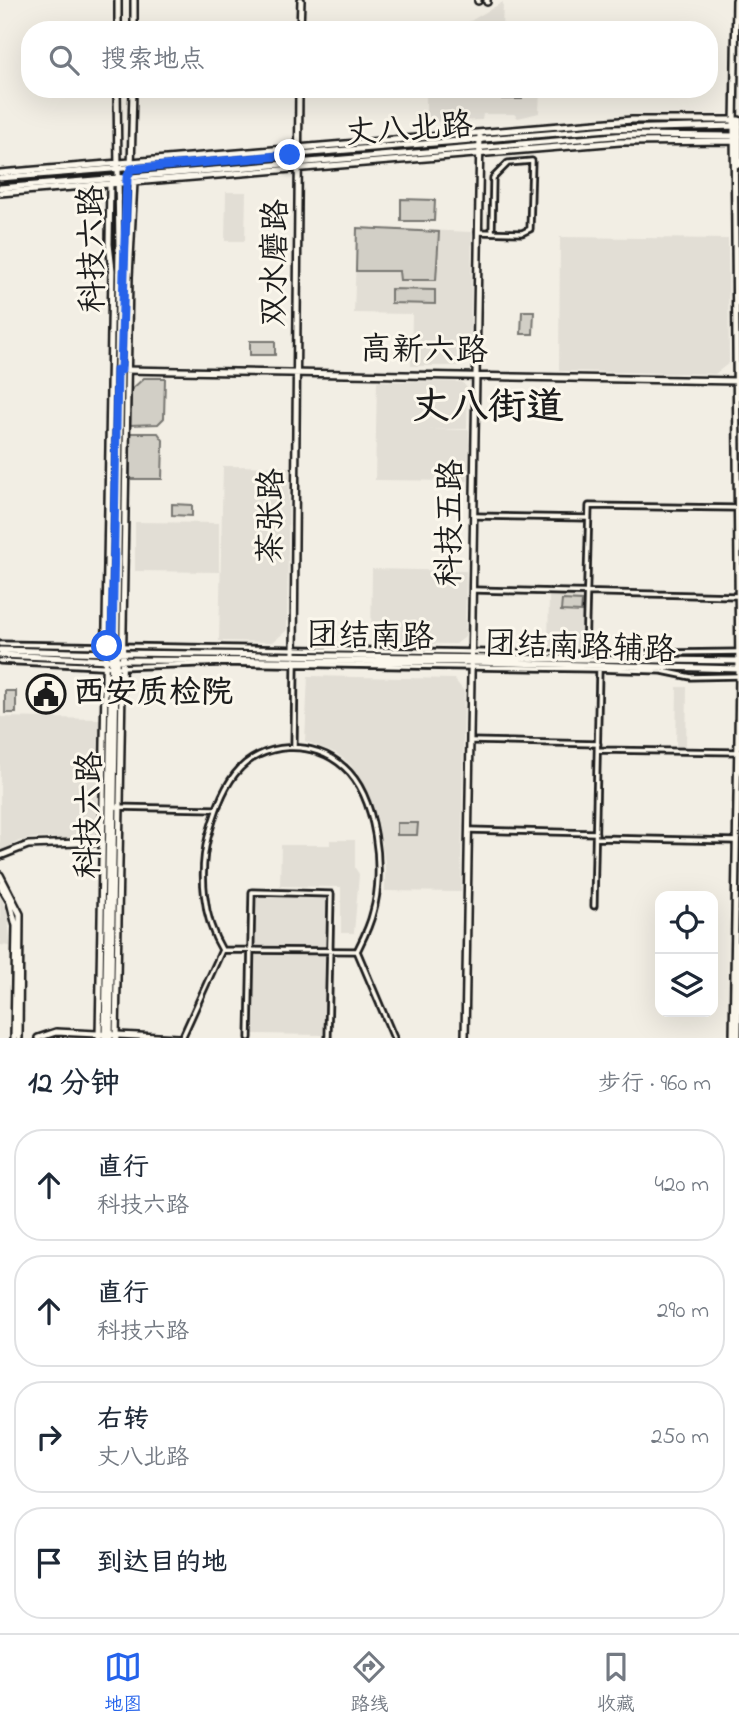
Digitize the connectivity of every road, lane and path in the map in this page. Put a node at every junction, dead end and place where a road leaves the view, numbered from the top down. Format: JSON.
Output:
{"nodes":[{"id":1,"x":118,"y":0,"type":"edge"},
{"id":2,"x":134,"y":0,"type":"edge"},
{"id":3,"x":301,"y":0,"type":"edge"},
{"id":4,"x":736,"y":0,"type":"edge"},
{"id":5,"x":118,"y":21,"type":"edge"},
{"id":6,"x":134,"y":21,"type":"edge"},
{"id":7,"x":300,"y":21,"type":"edge"},
{"id":8,"x":117,"y":98,"type":"edge"},
{"id":9,"x":133,"y":98,"type":"edge"},
{"id":10,"x":299,"y":98,"type":"edge"},
{"id":11,"x":737,"y":124,"type":"edge"},
{"id":12,"x":480,"y":137,"type":"junction"},
{"id":13,"x":737,"y":138,"type":"edge"},
{"id":14,"x":480,"y":151,"type":"junction"},
{"id":15,"x":298,"y":152,"type":"junction"},
{"id":16,"x":301,"y":165,"type":"junction"},
{"id":17,"x":739,"y":165,"type":"edge"},
{"id":18,"x":131,"y":166,"type":"junction"},
{"id":19,"x":116,"y":167,"type":"junction"},
{"id":20,"x":0,"y":176,"type":"edge"},
{"id":21,"x":129,"y":181,"type":"junction"},
{"id":22,"x":115,"y":182,"type":"junction"},
{"id":23,"x":0,"y":191,"type":"edge"},
{"id":24,"x":478,"y":232,"type":"junction"},
{"id":25,"x":492,"y":232,"type":"junction"},
{"id":26,"x":119,"y":370,"type":"junction"},
{"id":27,"x":298,"y":373,"type":"junction"},
{"id":28,"x":476,"y":376,"type":"junction"},
{"id":29,"x":738,"y":380,"type":"edge"},
{"id":30,"x":738,"y":508,"type":"edge"},
{"id":31,"x":475,"y":516,"type":"junction"},
{"id":32,"x":588,"y":518,"type":"junction"},
{"id":33,"x":474,"y":590,"type":"junction"},
{"id":34,"x":587,"y":592,"type":"junction"},
{"id":35,"x":739,"y":596,"type":"edge"},
{"id":36,"x":0,"y":644,"type":"edge"},
{"id":37,"x":115,"y":649,"type":"junction"},
{"id":38,"x":739,"y":652,"type":"edge"},
{"id":39,"x":0,"y":653,"type":"edge"},
{"id":40,"x":294,"y":657,"type":"junction"},
{"id":41,"x":585,"y":657,"type":"junction"},
{"id":42,"x":472,"y":660,"type":"junction"},
{"id":43,"x":739,"y":660,"type":"edge"},
{"id":44,"x":0,"y":661,"type":"edge"},
{"id":45,"x":114,"y":663,"type":"junction"},
{"id":46,"x":599,"y":667,"type":"junction"},
{"id":47,"x":739,"y":669,"type":"edge"},
{"id":48,"x":739,"y":676,"type":"edge"},
{"id":49,"x":471,"y":741,"type":"junction"},
{"id":50,"x":598,"y":744,"type":"junction"},
{"id":51,"x":294,"y":746,"type":"junction"},
{"id":52,"x":598,"y":750,"type":"junction"},
{"id":53,"x":738,"y":752,"type":"edge"},
{"id":54,"x":114,"y":807,"type":"junction"},
{"id":55,"x":216,"y":809,"type":"junction"},
{"id":56,"x":469,"y":830,"type":"junction"},
{"id":57,"x":596,"y":835,"type":"junction"},
{"id":58,"x":736,"y":841,"type":"junction"},
{"id":59,"x":109,"y":842,"type":"junction"},
{"id":60,"x":0,"y":856,"type":"edge"},
{"id":61,"x":0,"y":875,"type":"edge"},
{"id":62,"x":0,"y":885,"type":"edge"},
{"id":63,"x":594,"y":906,"type":"dead end"},
{"id":64,"x":739,"y":944,"type":"edge"},
{"id":65,"x":222,"y":950,"type":"junction"},
{"id":66,"x":251,"y":951,"type":"junction"},
{"id":67,"x":357,"y":951,"type":"junction"},
{"id":68,"x":330,"y":953,"type":"junction"},
{"id":69,"x":108,"y":1036,"type":"edge"},
{"id":70,"x":14,"y":1038,"type":"edge"},
{"id":71,"x":19,"y":1038,"type":"edge"},
{"id":72,"x":38,"y":1038,"type":"edge"},
{"id":73,"x":181,"y":1038,"type":"edge"},
{"id":74,"x":249,"y":1038,"type":"edge"},
{"id":75,"x":328,"y":1038,"type":"edge"},
{"id":76,"x":394,"y":1038,"type":"edge"},
{"id":77,"x":465,"y":1038,"type":"edge"},
{"id":78,"x":735,"y":1038,"type":"edge"}],
"edges":[{"from":1,"to":5,"type":"main road"},
{"from":2,"to":6,"type":"main road"},
{"from":3,"to":7,"type":"main road"},
{"from":4,"to":11,"type":"main road"},
{"from":8,"to":19,"type":"main road","name":"科技六路"},
{"from":9,"to":18,"type":"main road","name":"科技六路"},
{"from":10,"to":15,"type":"main road"},
{"from":11,"to":12,"type":"main road","name":"丈八北路"},
{"from":11,"to":13,"type":"main road"},
{"from":12,"to":14,"type":"main road","name":"科技五路"},
{"from":12,"to":15,"type":"main road","name":"丈八北路"},
{"from":13,"to":14,"type":"main road","name":"丈八北路"},
{"from":13,"to":17,"type":"main road"},
{"from":13,"to":29,"type":"main road"},
{"from":14,"to":16,"type":"main road","name":"丈八北路"},
{"from":14,"to":24,"type":"main road","name":"科技五路"},
{"from":15,"to":16,"type":"main road","name":"双水磨路"},
{"from":15,"to":18,"type":"main road","name":"丈八北路"},
{"from":16,"to":21,"type":"main road","name":"丈八北路"},
{"from":16,"to":27,"type":"main road","name":"双水磨路"},
{"from":18,"to":19,"type":"main road","name":"丈八北路"},
{"from":18,"to":21,"type":"main road","name":"科技六路"},
{"from":19,"to":20,"type":"main road","name":"丈八北路"},
{"from":19,"to":22,"type":"main road","name":"科技六路"},
{"from":21,"to":22,"type":"main road","name":"丈八北路"},
{"from":21,"to":26,"type":"main road"},
{"from":22,"to":23,"type":"main road","name":"丈八北路"},
{"from":22,"to":26,"type":"main road","name":"科技六路"},
{"from":24,"to":25,"type":"street"},
{"from":24,"to":28,"type":"main road","name":"科技五路"},
{"from":25,"to":25,"type":"street"},
{"from":26,"to":27,"type":"main road","name":"高新六路"},
{"from":26,"to":37,"type":"main road","name":"科技六路"},
{"from":26,"to":37,"type":"main road"},
{"from":27,"to":28,"type":"main road","name":"高新六路"},
{"from":27,"to":40,"type":"main road","name":"茶张路"},
{"from":28,"to":29,"type":"main road","name":"高新六路"},
{"from":28,"to":31,"type":"main road","name":"科技五路"},
{"from":29,"to":30,"type":"main road"},
{"from":30,"to":32,"type":"street"},
{"from":30,"to":35,"type":"main road"},
{"from":31,"to":32,"type":"street"},
{"from":31,"to":33,"type":"main road","name":"科技五路"},
{"from":32,"to":34,"type":"street"},
{"from":33,"to":34,"type":"street"},
{"from":33,"to":42,"type":"main road","name":"科技五路"},
{"from":34,"to":35,"type":"street"},
{"from":34,"to":41,"type":"street"},
{"from":35,"to":38,"type":"main road"},
{"from":36,"to":37,"type":"street"},
{"from":37,"to":39,"type":"main road","name":"团结南路"},
{"from":37,"to":40,"type":"main road","name":"团结南路"},
{"from":37,"to":45,"type":"main road","name":"科技六路"},
{"from":37,"to":45,"type":"main road"},
{"from":38,"to":41,"type":"street","name":"团结南路辅路"},
{"from":38,"to":43,"type":"main road"},
{"from":39,"to":45,"type":"main road","name":"团结南路"},
{"from":40,"to":42,"type":"main road","name":"团结南路"},
{"from":40,"to":42,"type":"street","name":"团结南路辅路"},
{"from":40,"to":45,"type":"main road","name":"团结南路"},
{"from":40,"to":51,"type":"street"},
{"from":41,"to":42,"type":"main road","name":"团结南路"},
{"from":41,"to":43,"type":"main road","name":"团结南路"},
{"from":42,"to":46,"type":"main road","name":"团结南路"},
{"from":42,"to":49,"type":"main road","name":"科技五路"},
{"from":43,"to":47,"type":"main road"},
{"from":44,"to":45,"type":"street"},
{"from":45,"to":54,"type":"main road","name":"科技六路"},
{"from":45,"to":54,"type":"main road"},
{"from":45,"to":59,"type":"main road"},
{"from":46,"to":47,"type":"main road","name":"团结南路"},
{"from":46,"to":48,"type":"street","name":"团结南路辅路"},
{"from":46,"to":50,"type":"street"},
{"from":47,"to":48,"type":"main road"},
{"from":48,"to":53,"type":"main road"},
{"from":49,"to":50,"type":"street"},
{"from":49,"to":56,"type":"main road","name":"科技五路"},
{"from":50,"to":52,"type":"street"},
{"from":51,"to":55,"type":"street"},
{"from":51,"to":67,"type":"street"},
{"from":52,"to":53,"type":"street"},
{"from":52,"to":57,"type":"street"},
{"from":53,"to":58,"type":"main road"},
{"from":54,"to":55,"type":"street"},
{"from":54,"to":59,"type":"main road","name":"科技六路"},
{"from":54,"to":69,"type":"main road"},
{"from":55,"to":65,"type":"street"},
{"from":56,"to":57,"type":"street"},
{"from":56,"to":77,"type":"main road","name":"科技五路"},
{"from":57,"to":58,"type":"street"},
{"from":57,"to":63,"type":"street"},
{"from":58,"to":78,"type":"main road"},
{"from":59,"to":60,"type":"main road"},
{"from":59,"to":69,"type":"main road","name":"科技六路"},
{"from":59,"to":69,"type":"main road"},
{"from":61,"to":71,"type":"main road"},
{"from":62,"to":70,"type":"main road"},
{"from":64,"to":78,"type":"main road"},
{"from":65,"to":66,"type":"street"},
{"from":65,"to":73,"type":"street"},
{"from":66,"to":68,"type":"street"},
{"from":66,"to":68,"type":"street"},
{"from":66,"to":74,"type":"street"},
{"from":67,"to":68,"type":"street"},
{"from":67,"to":76,"type":"street"},
{"from":68,"to":75,"type":"street"},
{"from":69,"to":72,"type":"main road"},
{"from":69,"to":73,"type":"main road"}]}
